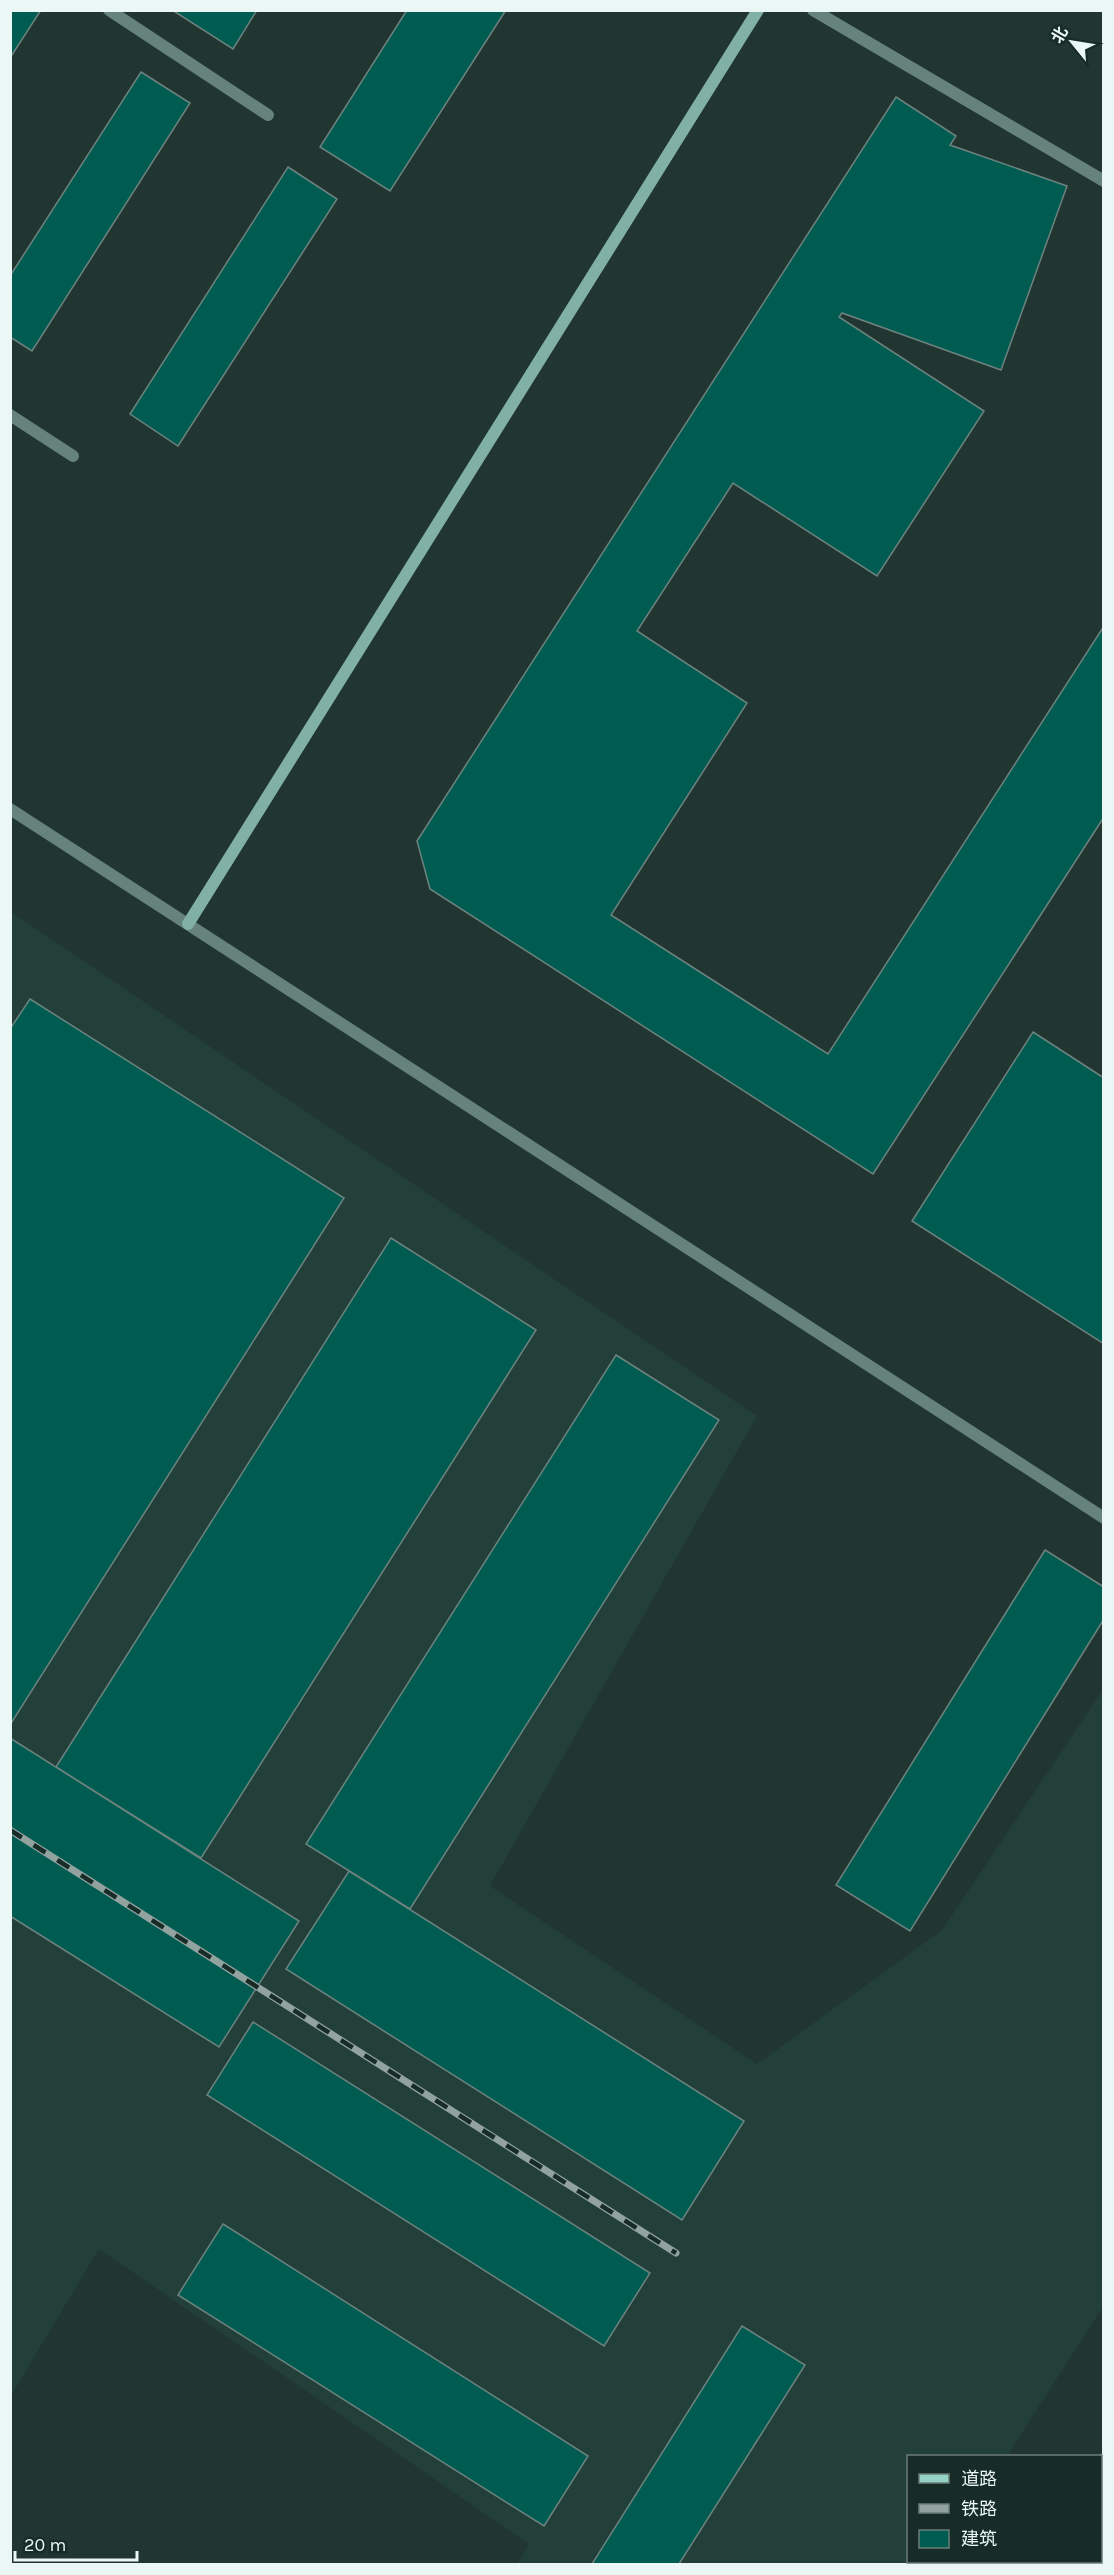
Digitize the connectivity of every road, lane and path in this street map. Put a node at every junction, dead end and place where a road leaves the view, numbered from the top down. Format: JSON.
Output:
{"nodes":[{"id":1,"x":109,"y":10,"type":"edge"},
{"id":2,"x":758,"y":10,"type":"edge"},
{"id":3,"x":813,"y":10,"type":"edge"},
{"id":4,"x":268,"y":115,"type":"dead end"},
{"id":5,"x":1104,"y":181,"type":"edge"},
{"id":6,"x":10,"y":415,"type":"edge"},
{"id":7,"x":73,"y":456,"type":"dead end"},
{"id":8,"x":10,"y":809,"type":"edge"},
{"id":9,"x":188,"y":924,"type":"junction"},
{"id":10,"x":1104,"y":1518,"type":"edge"}],
"edges":[{"from":1,"to":4,"type":"street"},
{"from":2,"to":9,"type":"street"},
{"from":3,"to":5,"type":"street"},
{"from":6,"to":7,"type":"street"},
{"from":8,"to":9,"type":"street"},
{"from":9,"to":10,"type":"street"}]}
